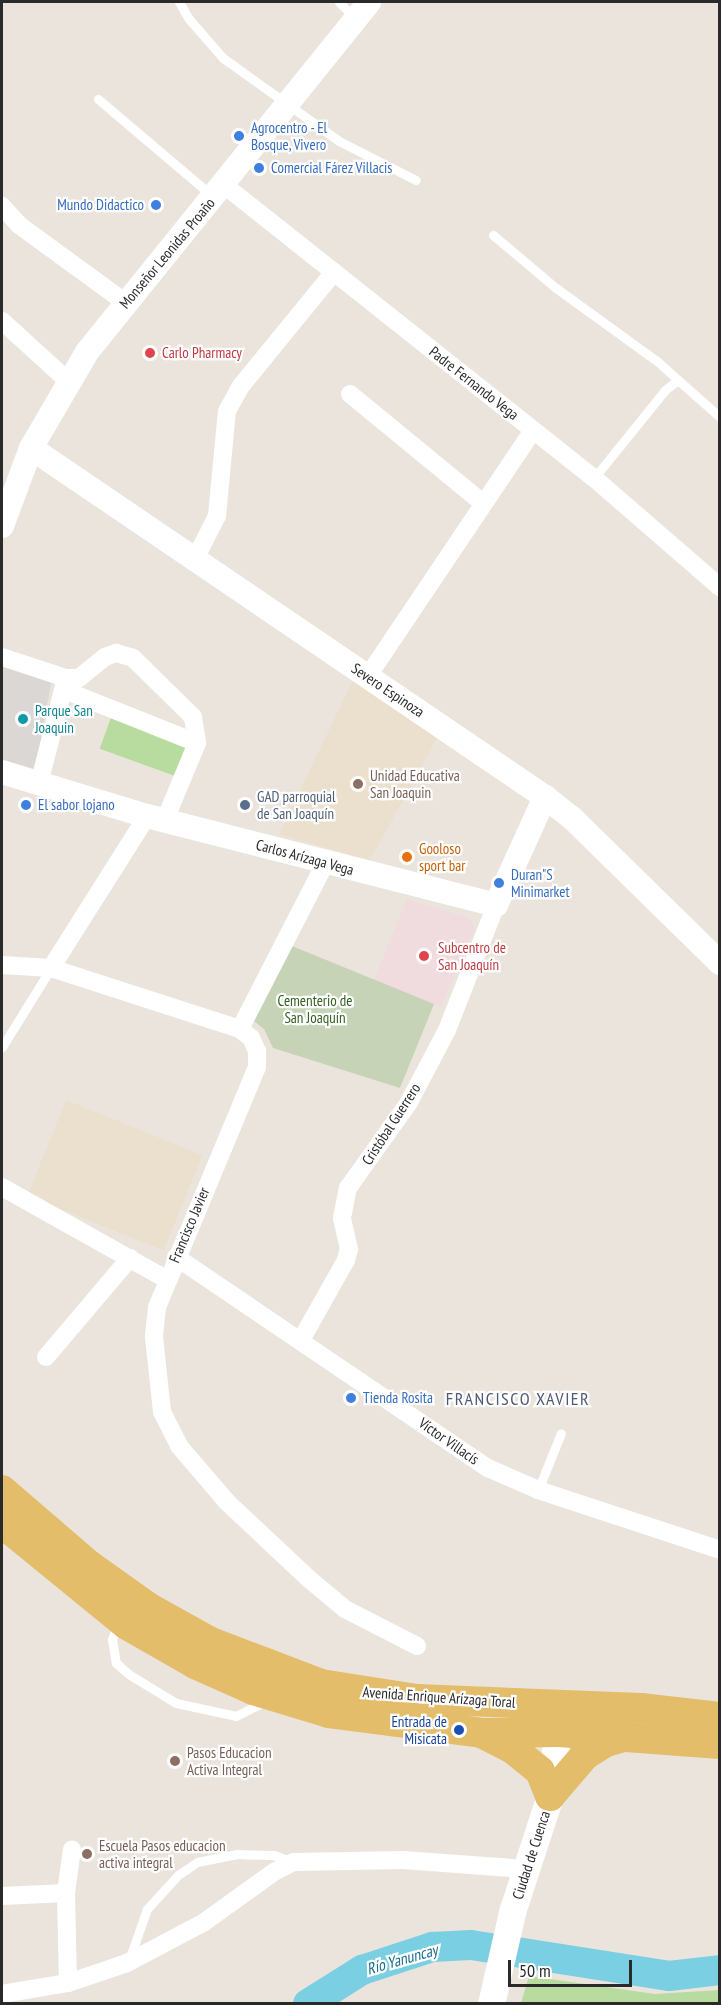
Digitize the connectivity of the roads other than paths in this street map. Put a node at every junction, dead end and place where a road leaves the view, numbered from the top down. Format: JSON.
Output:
{"nodes":[{"id":1,"x":179,"y":2,"type":"edge"},
{"id":2,"x":339,"y":2,"type":"edge"},
{"id":3,"x":362,"y":10,"type":"edge"},
{"id":4,"x":98,"y":99,"type":"dead end"},
{"id":5,"x":288,"y":105,"type":"junction"},
{"id":6,"x":416,"y":180,"type":"dead end"},
{"id":7,"x":218,"y":191,"type":"junction"},
{"id":8,"x":2,"y":206,"type":"edge"},
{"id":9,"x":493,"y":235,"type":"dead end"},
{"id":10,"x":334,"y":272,"type":"junction"},
{"id":11,"x":126,"y":303,"type":"junction"},
{"id":12,"x":2,"y":321,"type":"edge"},
{"id":13,"x":678,"y":380,"type":"junction"},
{"id":14,"x":68,"y":381,"type":"junction"},
{"id":15,"x":350,"y":394,"type":"dead end"},
{"id":16,"x":720,"y":417,"type":"edge"},
{"id":17,"x":533,"y":430,"type":"junction"},
{"id":18,"x":31,"y":448,"type":"junction"},
{"id":19,"x":594,"y":478,"type":"junction"},
{"id":20,"x":484,"y":504,"type":"junction"},
{"id":21,"x":2,"y":526,"type":"edge"},
{"id":22,"x":195,"y":559,"type":"junction"},
{"id":23,"x":720,"y":587,"type":"edge"},
{"id":24,"x":2,"y":657,"type":"edge"},
{"id":25,"x":368,"y":676,"type":"junction"},
{"id":26,"x":65,"y":684,"type":"junction"},
{"id":27,"x":197,"y":743,"type":"junction"},
{"id":28,"x":2,"y":772,"type":"edge"},
{"id":29,"x":39,"y":784,"type":"junction"},
{"id":30,"x":545,"y":797,"type":"junction"},
{"id":31,"x":156,"y":818,"type":"junction"},
{"id":32,"x":326,"y":862,"type":"junction"},
{"id":33,"x":496,"y":905,"type":"junction"},
{"id":34,"x":712,"y":958,"type":"edge"},
{"id":35,"x":2,"y":965,"type":"edge"},
{"id":36,"x":51,"y":968,"type":"junction"},
{"id":37,"x":720,"y":976,"type":"edge"},
{"id":38,"x":240,"y":1029,"type":"junction"},
{"id":39,"x":2,"y":1047,"type":"edge"},
{"id":40,"x":2,"y":1187,"type":"edge"},
{"id":41,"x":176,"y":1257,"type":"junction"},
{"id":42,"x":130,"y":1258,"type":"junction"},
{"id":43,"x":166,"y":1279,"type":"junction"},
{"id":44,"x":301,"y":1340,"type":"junction"},
{"id":45,"x":46,"y":1357,"type":"dead end"},
{"id":46,"x":561,"y":1433,"type":"dead end"},
{"id":47,"x":2,"y":1490,"type":"edge"},
{"id":48,"x":538,"y":1490,"type":"junction"},
{"id":49,"x":2,"y":1523,"type":"edge"},
{"id":50,"x":720,"y":1550,"type":"edge"},
{"id":51,"x":120,"y":1619,"type":"junction"},
{"id":52,"x":417,"y":1646,"type":"dead end"},
{"id":53,"x":272,"y":1696,"type":"junction"},
{"id":54,"x":720,"y":1717,"type":"edge"},
{"id":55,"x":560,"y":1718,"type":"junction"},
{"id":56,"x":482,"y":1734,"type":"junction"},
{"id":57,"x":624,"y":1737,"type":"junction"},
{"id":58,"x":720,"y":1744,"type":"edge"},
{"id":59,"x":550,"y":1796,"type":"junction"},
{"id":60,"x":72,"y":1849,"type":"dead end"},
{"id":61,"x":294,"y":1862,"type":"junction"},
{"id":62,"x":526,"y":1869,"type":"junction"},
{"id":63,"x":66,"y":1893,"type":"junction"},
{"id":64,"x":2,"y":1896,"type":"edge"},
{"id":65,"x":128,"y":1964,"type":"junction"},
{"id":66,"x":68,"y":1983,"type":"junction"},
{"id":67,"x":2,"y":1994,"type":"edge"},
{"id":68,"x":491,"y":2003,"type":"edge"}],
"edges":[{"from":1,"to":5,"type":"lane"},
{"from":2,"to":3,"type":"lane"},
{"from":3,"to":5,"type":"street","name":"Monseñor Leonidas Proaño"},
{"from":4,"to":7,"type":"lane"},
{"from":5,"to":6,"type":"lane"},
{"from":5,"to":7,"type":"street","name":"Monseñor Leonidas Proaño"},
{"from":7,"to":10,"type":"street","name":"Padre Fernando Vega"},
{"from":7,"to":11,"type":"street","name":"Monseñor Leonidas Proaño"},
{"from":8,"to":11,"type":"street"},
{"from":9,"to":13,"type":"lane"},
{"from":10,"to":17,"type":"street","name":"Padre Fernando Vega"},
{"from":10,"to":22,"type":"street"},
{"from":11,"to":14,"type":"street","name":"Monseñor Leonidas Proaño"},
{"from":12,"to":14,"type":"street"},
{"from":13,"to":16,"type":"lane"},
{"from":13,"to":19,"type":"lane"},
{"from":14,"to":18,"type":"street","name":"Monseñor Leonidas Proaño"},
{"from":15,"to":20,"type":"street"},
{"from":17,"to":19,"type":"street","name":"Padre Fernando Vega"},
{"from":17,"to":20,"type":"street"},
{"from":18,"to":21,"type":"street","name":"Monseñor Leonidas Proaño"},
{"from":18,"to":22,"type":"street","name":"Severo Espinoza"},
{"from":19,"to":23,"type":"street","name":"Padre Fernando Vega"},
{"from":20,"to":25,"type":"street"},
{"from":22,"to":25,"type":"street","name":"Severo Espinoza"},
{"from":24,"to":26,"type":"street"},
{"from":25,"to":30,"type":"street","name":"Severo Espinoza"},
{"from":26,"to":27,"type":"street"},
{"from":26,"to":27,"type":"street"},
{"from":26,"to":29,"type":"street"},
{"from":27,"to":31,"type":"street"},
{"from":28,"to":29,"type":"street","name":"Carlos Arízaga Vega"},
{"from":29,"to":31,"type":"street","name":"Carlos Arízaga Vega"},
{"from":30,"to":33,"type":"street"},
{"from":30,"to":34,"type":"street","name":"Severo Espinoza"},
{"from":31,"to":32,"type":"street","name":"Carlos Arízaga Vega"},
{"from":31,"to":36,"type":"street"},
{"from":32,"to":33,"type":"street","name":"Carlos Arízaga Vega"},
{"from":32,"to":38,"type":"street"},
{"from":33,"to":44,"type":"street","name":"Cristóbal Guerrero"},
{"from":34,"to":37,"type":"street"},
{"from":35,"to":36,"type":"street"},
{"from":36,"to":38,"type":"street"},
{"from":36,"to":39,"type":"lane"},
{"from":38,"to":41,"type":"street","name":"Francisco Javier"},
{"from":40,"to":42,"type":"street"},
{"from":41,"to":43,"type":"street","name":"Francisco Javier"},
{"from":41,"to":44,"type":"street","name":"Víctor Villacís"},
{"from":42,"to":43,"type":"street"},
{"from":42,"to":45,"type":"street"},
{"from":43,"to":52,"type":"street","name":"Francisco Javier"},
{"from":44,"to":48,"type":"street","name":"Víctor Villacís"},
{"from":46,"to":48,"type":"lane"},
{"from":47,"to":55,"type":"main road","name":"Avenida Enrique Arízaga Toral"},
{"from":48,"to":50,"type":"street","name":"Víctor Villacís"},
{"from":49,"to":51,"type":"main road","name":"Avenida Enrique Arízaga Toral"},
{"from":51,"to":53,"type":"main road","name":"Avenida Enrique Arízaga Toral"},
{"from":51,"to":53,"type":"lane"},
{"from":53,"to":56,"type":"main road","name":"Avenida Enrique Arízaga Toral"},
{"from":54,"to":55,"type":"main road","name":"Avenida Enrique Arízaga Toral"},
{"from":55,"to":56,"type":"main road","name":"Avenida Enrique Arízaga Toral"},
{"from":55,"to":57,"type":"main road","name":"Avenida Enrique Arízaga Toral"},
{"from":55,"to":59,"type":"main road","name":"Ciudad de Cuenca"},
{"from":56,"to":59,"type":"main road"},
{"from":57,"to":58,"type":"main road","name":"Avenida Enrique Arízaga Toral"},
{"from":57,"to":59,"type":"main road"},
{"from":59,"to":62,"type":"main road","name":"Ciudad de Cuenca"},
{"from":60,"to":63,"type":"street"},
{"from":61,"to":62,"type":"street"},
{"from":61,"to":65,"type":"street"},
{"from":61,"to":65,"type":"lane"},
{"from":62,"to":68,"type":"main road","name":"Ciudad de Cuenca"},
{"from":63,"to":64,"type":"street"},
{"from":63,"to":66,"type":"street"},
{"from":65,"to":66,"type":"street"},
{"from":66,"to":67,"type":"street"}]}
